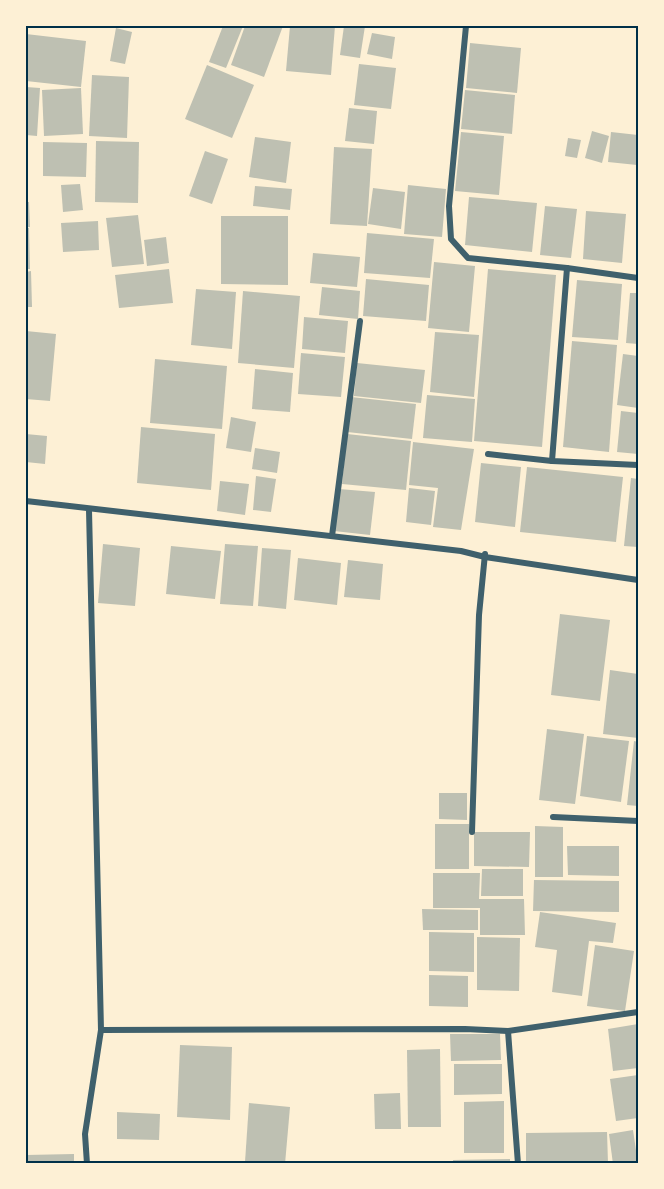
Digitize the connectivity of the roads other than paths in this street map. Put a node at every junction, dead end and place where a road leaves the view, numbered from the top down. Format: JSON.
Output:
{"nodes":[{"id":1,"x":466,"y":26,"type":"edge"},
{"id":2,"x":567,"y":268,"type":"junction"},
{"id":3,"x":639,"y":278,"type":"edge"},
{"id":4,"x":360,"y":321,"type":"dead end"},
{"id":5,"x":488,"y":454,"type":"dead end"},
{"id":6,"x":552,"y":461,"type":"junction"},
{"id":7,"x":639,"y":465,"type":"edge"},
{"id":8,"x":26,"y":501,"type":"edge"},
{"id":9,"x":89,"y":510,"type":"junction"},
{"id":10,"x":332,"y":536,"type":"junction"},
{"id":11,"x":485,"y":557,"type":"junction"},
{"id":12,"x":639,"y":580,"type":"edge"},
{"id":13,"x":553,"y":817,"type":"dead end"},
{"id":14,"x":639,"y":821,"type":"edge"},
{"id":15,"x":472,"y":832,"type":"dead end"},
{"id":16,"x":639,"y":1012,"type":"edge"},
{"id":17,"x":101,"y":1030,"type":"junction"},
{"id":18,"x":508,"y":1031,"type":"junction"},
{"id":19,"x":87,"y":1164,"type":"edge"},
{"id":20,"x":518,"y":1164,"type":"edge"}],
"edges":[{"from":1,"to":2,"type":"street"},
{"from":2,"to":3,"type":"street"},
{"from":2,"to":6,"type":"street"},
{"from":4,"to":10,"type":"street"},
{"from":5,"to":6,"type":"street"},
{"from":6,"to":7,"type":"street"},
{"from":8,"to":9,"type":"street"},
{"from":9,"to":10,"type":"street"},
{"from":9,"to":17,"type":"street"},
{"from":10,"to":11,"type":"street"},
{"from":11,"to":12,"type":"street"},
{"from":11,"to":15,"type":"street"},
{"from":13,"to":14,"type":"street"},
{"from":16,"to":18,"type":"street"},
{"from":17,"to":18,"type":"street"},
{"from":17,"to":19,"type":"street"},
{"from":18,"to":20,"type":"street"}]}
